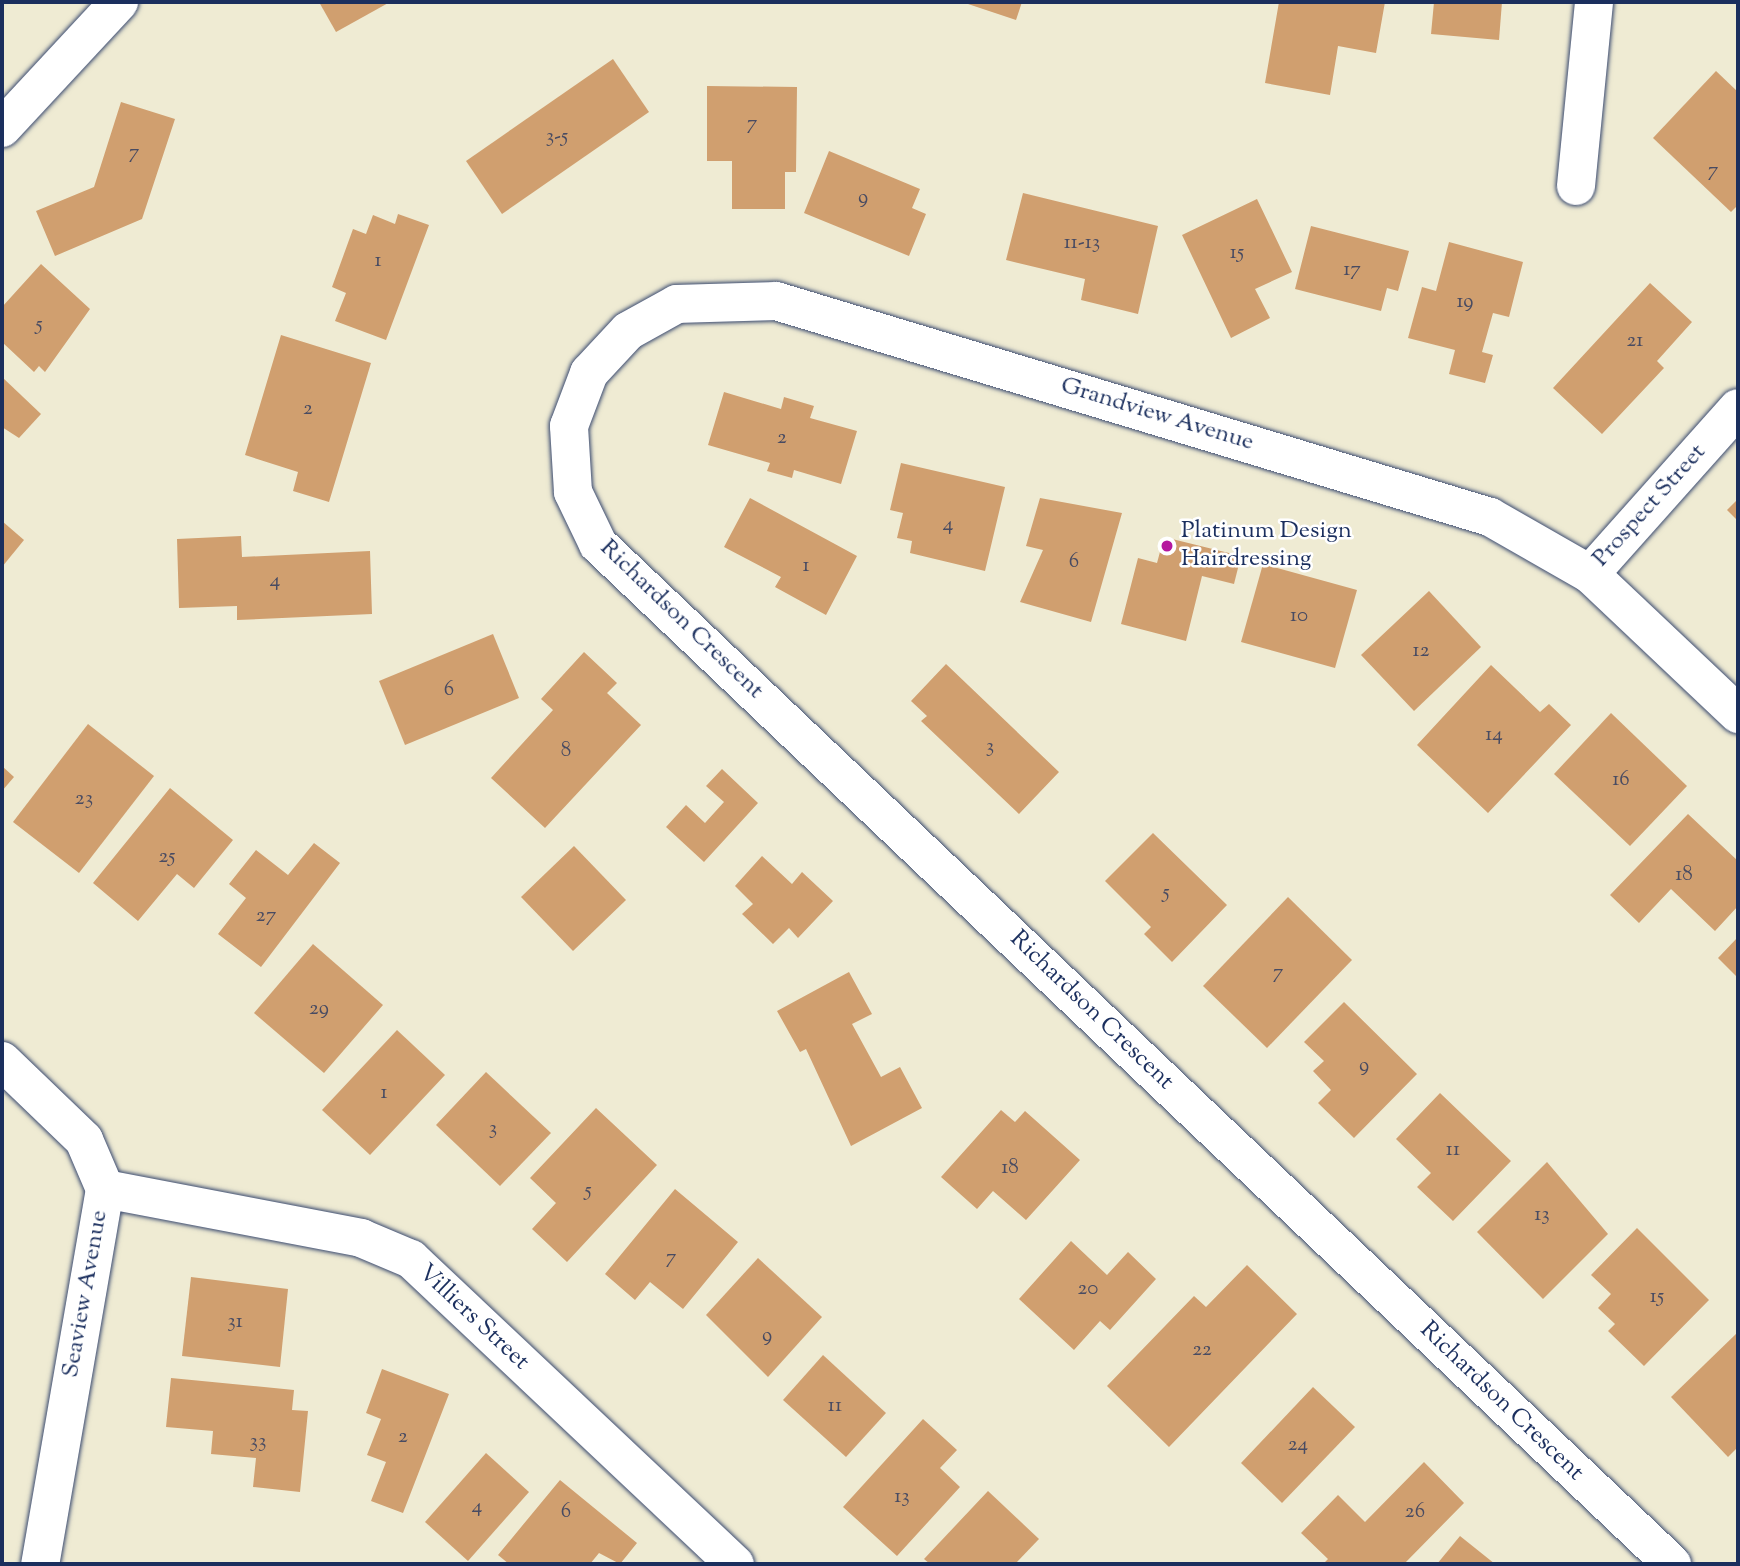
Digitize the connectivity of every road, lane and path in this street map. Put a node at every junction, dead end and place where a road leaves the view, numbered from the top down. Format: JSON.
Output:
{"nodes":[{"id":1,"x":120,"y":2,"type":"edge"},
{"id":2,"x":1594,"y":2,"type":"edge"},
{"id":3,"x":2,"y":128,"type":"edge"},
{"id":4,"x":1576,"y":186,"type":"dead end"},
{"id":5,"x":1738,"y":408,"type":"edge"},
{"id":6,"x":569,"y":426,"type":"joint"},
{"id":7,"x":1590,"y":574,"type":"junction"},
{"id":8,"x":1738,"y":714,"type":"edge"},
{"id":9,"x":2,"y":1061,"type":"edge"},
{"id":10,"x":104,"y":1189,"type":"junction"},
{"id":11,"x":40,"y":1564,"type":"edge"},
{"id":12,"x":735,"y":1564,"type":"edge"},
{"id":13,"x":1672,"y":1564,"type":"edge"}],
"edges":[{"from":1,"to":3,"type":"street"},
{"from":2,"to":4,"type":"street"},
{"from":5,"to":7,"type":"street","name":"Prospect Street"},
{"from":6,"to":7,"type":"street","name":"Grandview Avenue"},
{"from":6,"to":13,"type":"street","name":"Richardson Crescent"},
{"from":7,"to":8,"type":"street","name":"Grandview Avenue"},
{"from":9,"to":10,"type":"street","name":"Seaview Avenue"},
{"from":10,"to":11,"type":"street","name":"Seaview Avenue"},
{"from":10,"to":12,"type":"street","name":"Villiers Street"}]}
